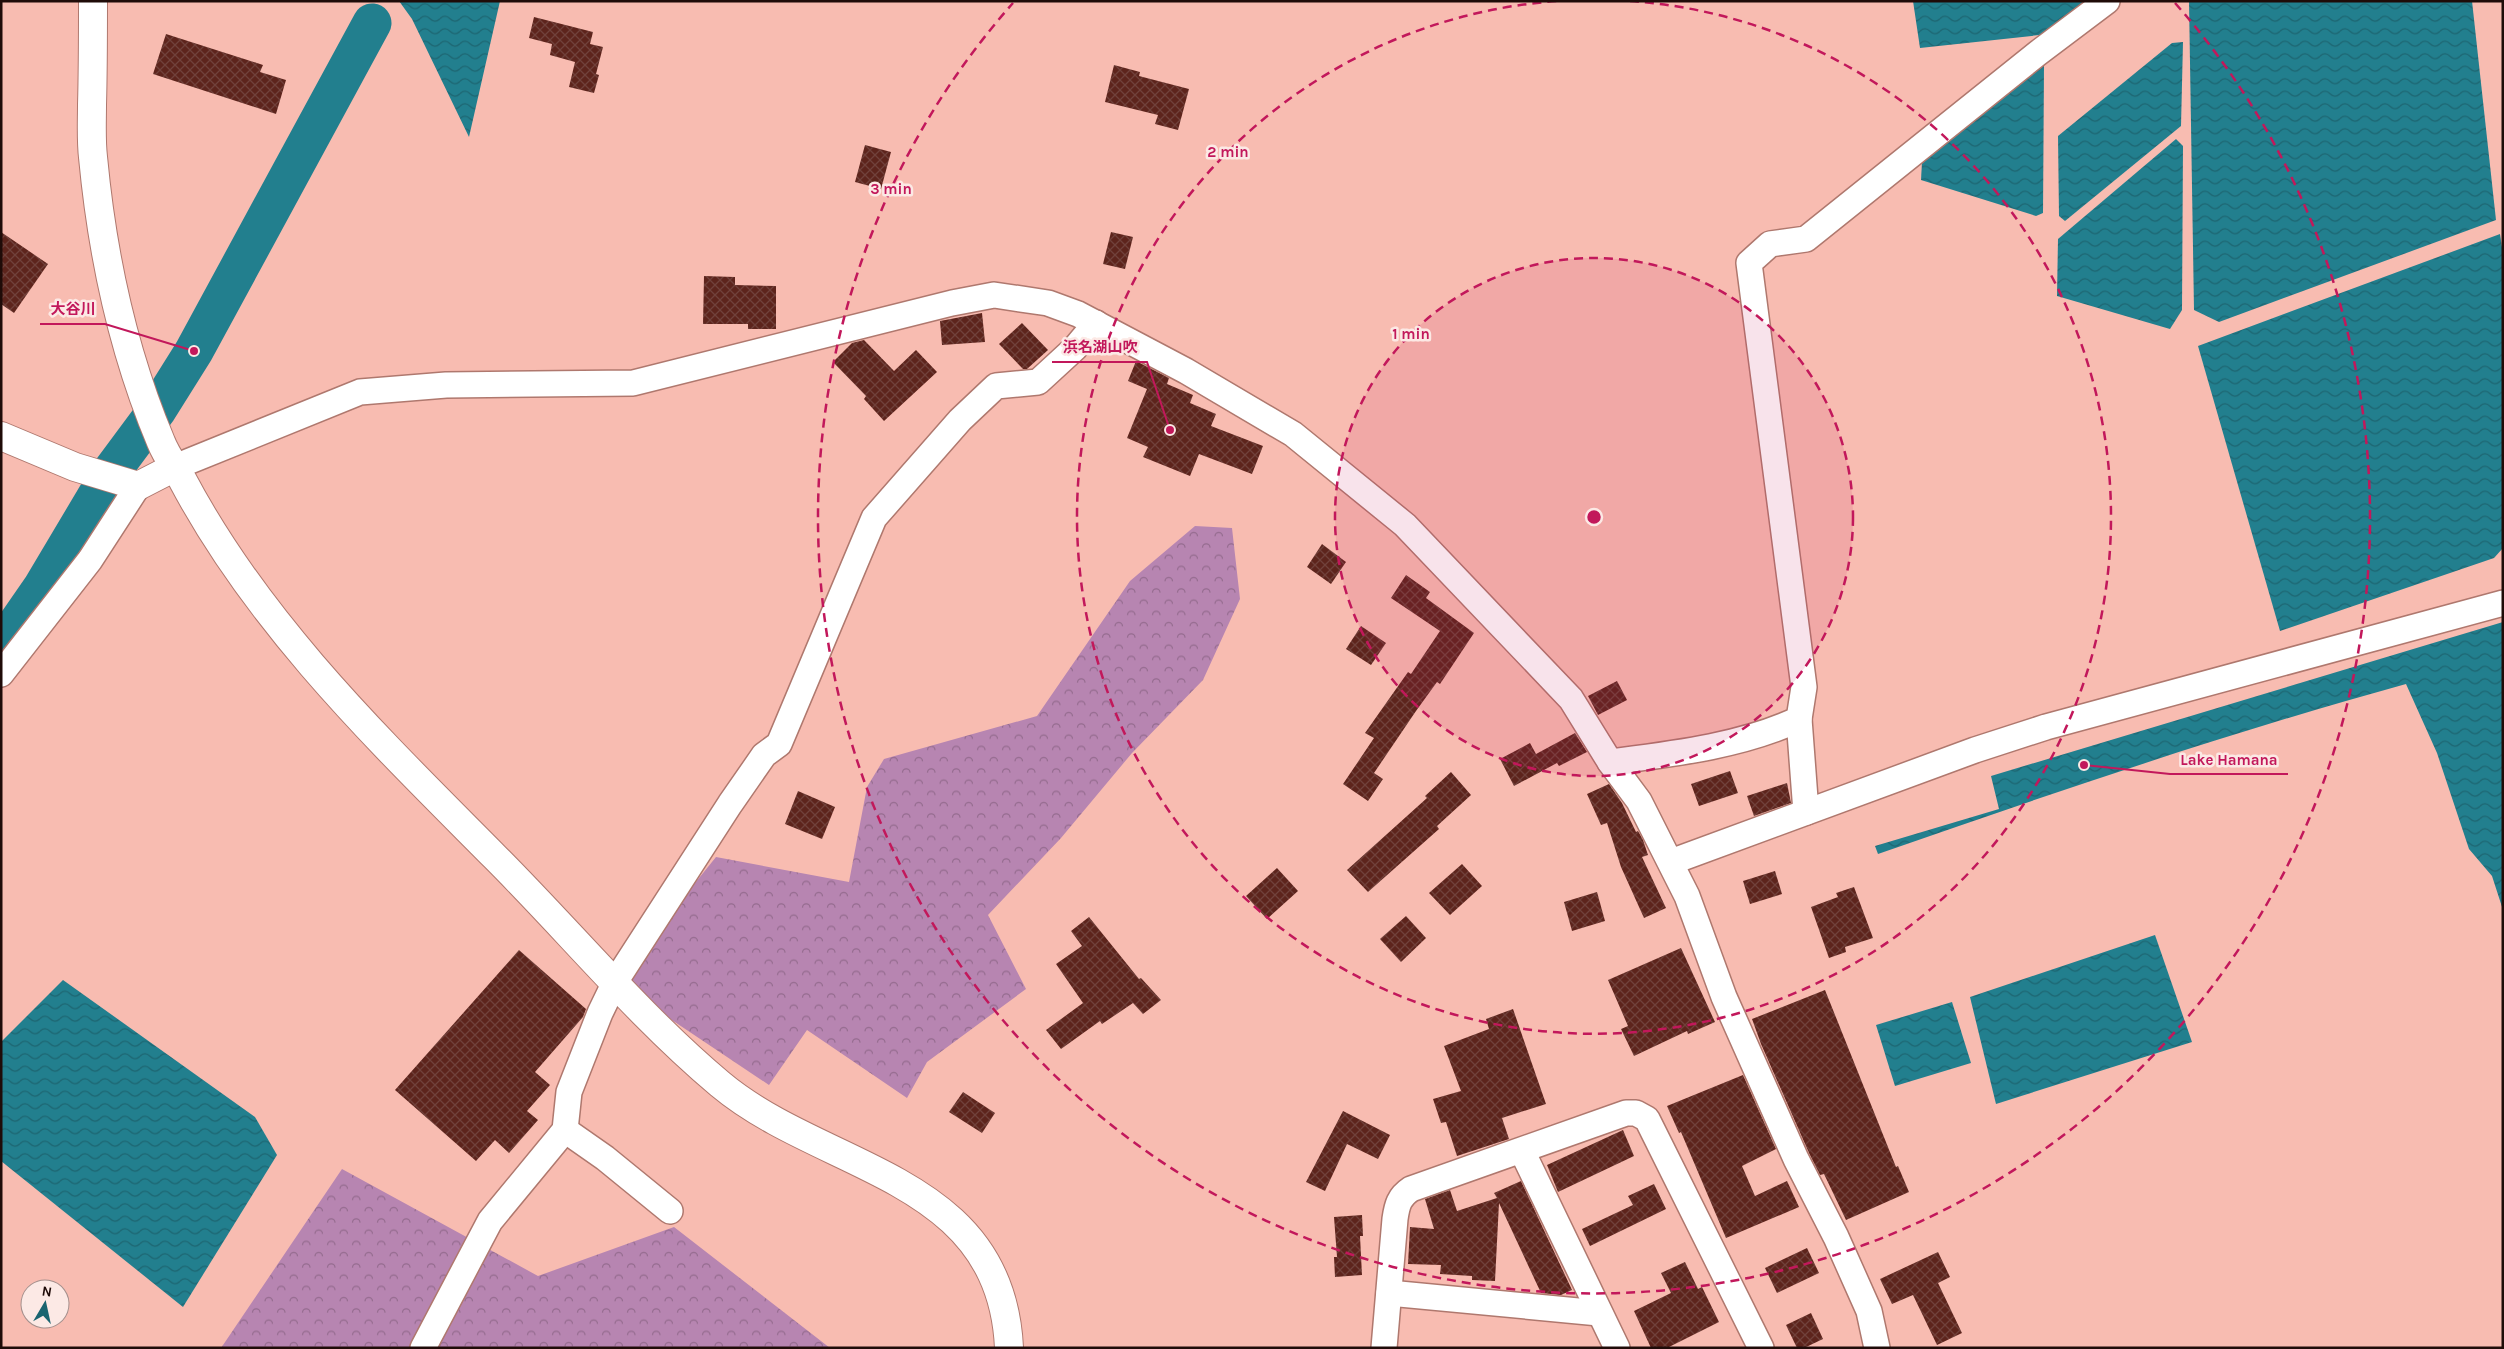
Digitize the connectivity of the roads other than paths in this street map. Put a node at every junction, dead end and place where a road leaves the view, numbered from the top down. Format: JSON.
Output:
{"nodes":[{"id":1,"x":93,"y":1,"type":"edge"},
{"id":2,"x":2107,"y":1,"type":"edge"},
{"id":3,"x":1096,"y":323,"type":"junction"},
{"id":4,"x":1,"y":436,"type":"edge"},
{"id":5,"x":175,"y":467,"type":"junction"},
{"id":6,"x":138,"y":486,"type":"junction"},
{"id":7,"x":2503,"y":603,"type":"edge"},
{"id":8,"x":1,"y":674,"type":"edge"},
{"id":9,"x":1799,"y":719,"type":"junction"},
{"id":10,"x":1610,"y":762,"type":"junction"},
{"id":11,"x":1806,"y":812,"type":"junction"},
{"id":12,"x":1671,"y":862,"type":"junction"},
{"id":13,"x":615,"y":982,"type":"junction"},
{"id":14,"x":565,"y":1130,"type":"junction"},
{"id":15,"x":1522,"y":1151,"type":"junction"},
{"id":16,"x":670,"y":1212,"type":"dead end"},
{"id":17,"x":1389,"y":1293,"type":"junction"},
{"id":18,"x":1599,"y":1313,"type":"junction"},
{"id":19,"x":423,"y":1348,"type":"edge"},
{"id":20,"x":1009,"y":1348,"type":"edge"},
{"id":21,"x":1384,"y":1348,"type":"edge"},
{"id":22,"x":1617,"y":1348,"type":"edge"},
{"id":23,"x":1761,"y":1348,"type":"edge"},
{"id":24,"x":1877,"y":1348,"type":"edge"}],
"edges":[{"from":1,"to":5,"type":"street"},
{"from":2,"to":9,"type":"street"},
{"from":3,"to":5,"type":"street"},
{"from":3,"to":10,"type":"street"},
{"from":3,"to":13,"type":"street"},
{"from":4,"to":6,"type":"street"},
{"from":5,"to":6,"type":"street"},
{"from":5,"to":13,"type":"street"},
{"from":6,"to":8,"type":"street"},
{"from":7,"to":11,"type":"street"},
{"from":9,"to":10,"type":"street"},
{"from":9,"to":11,"type":"street"},
{"from":10,"to":12,"type":"street"},
{"from":11,"to":12,"type":"street"},
{"from":12,"to":24,"type":"street"},
{"from":13,"to":14,"type":"street"},
{"from":13,"to":20,"type":"street"},
{"from":14,"to":16,"type":"street"},
{"from":14,"to":19,"type":"street"},
{"from":15,"to":17,"type":"street"},
{"from":15,"to":18,"type":"street"},
{"from":15,"to":23,"type":"street"},
{"from":17,"to":18,"type":"street"},
{"from":17,"to":21,"type":"street"},
{"from":18,"to":22,"type":"street"}]}
